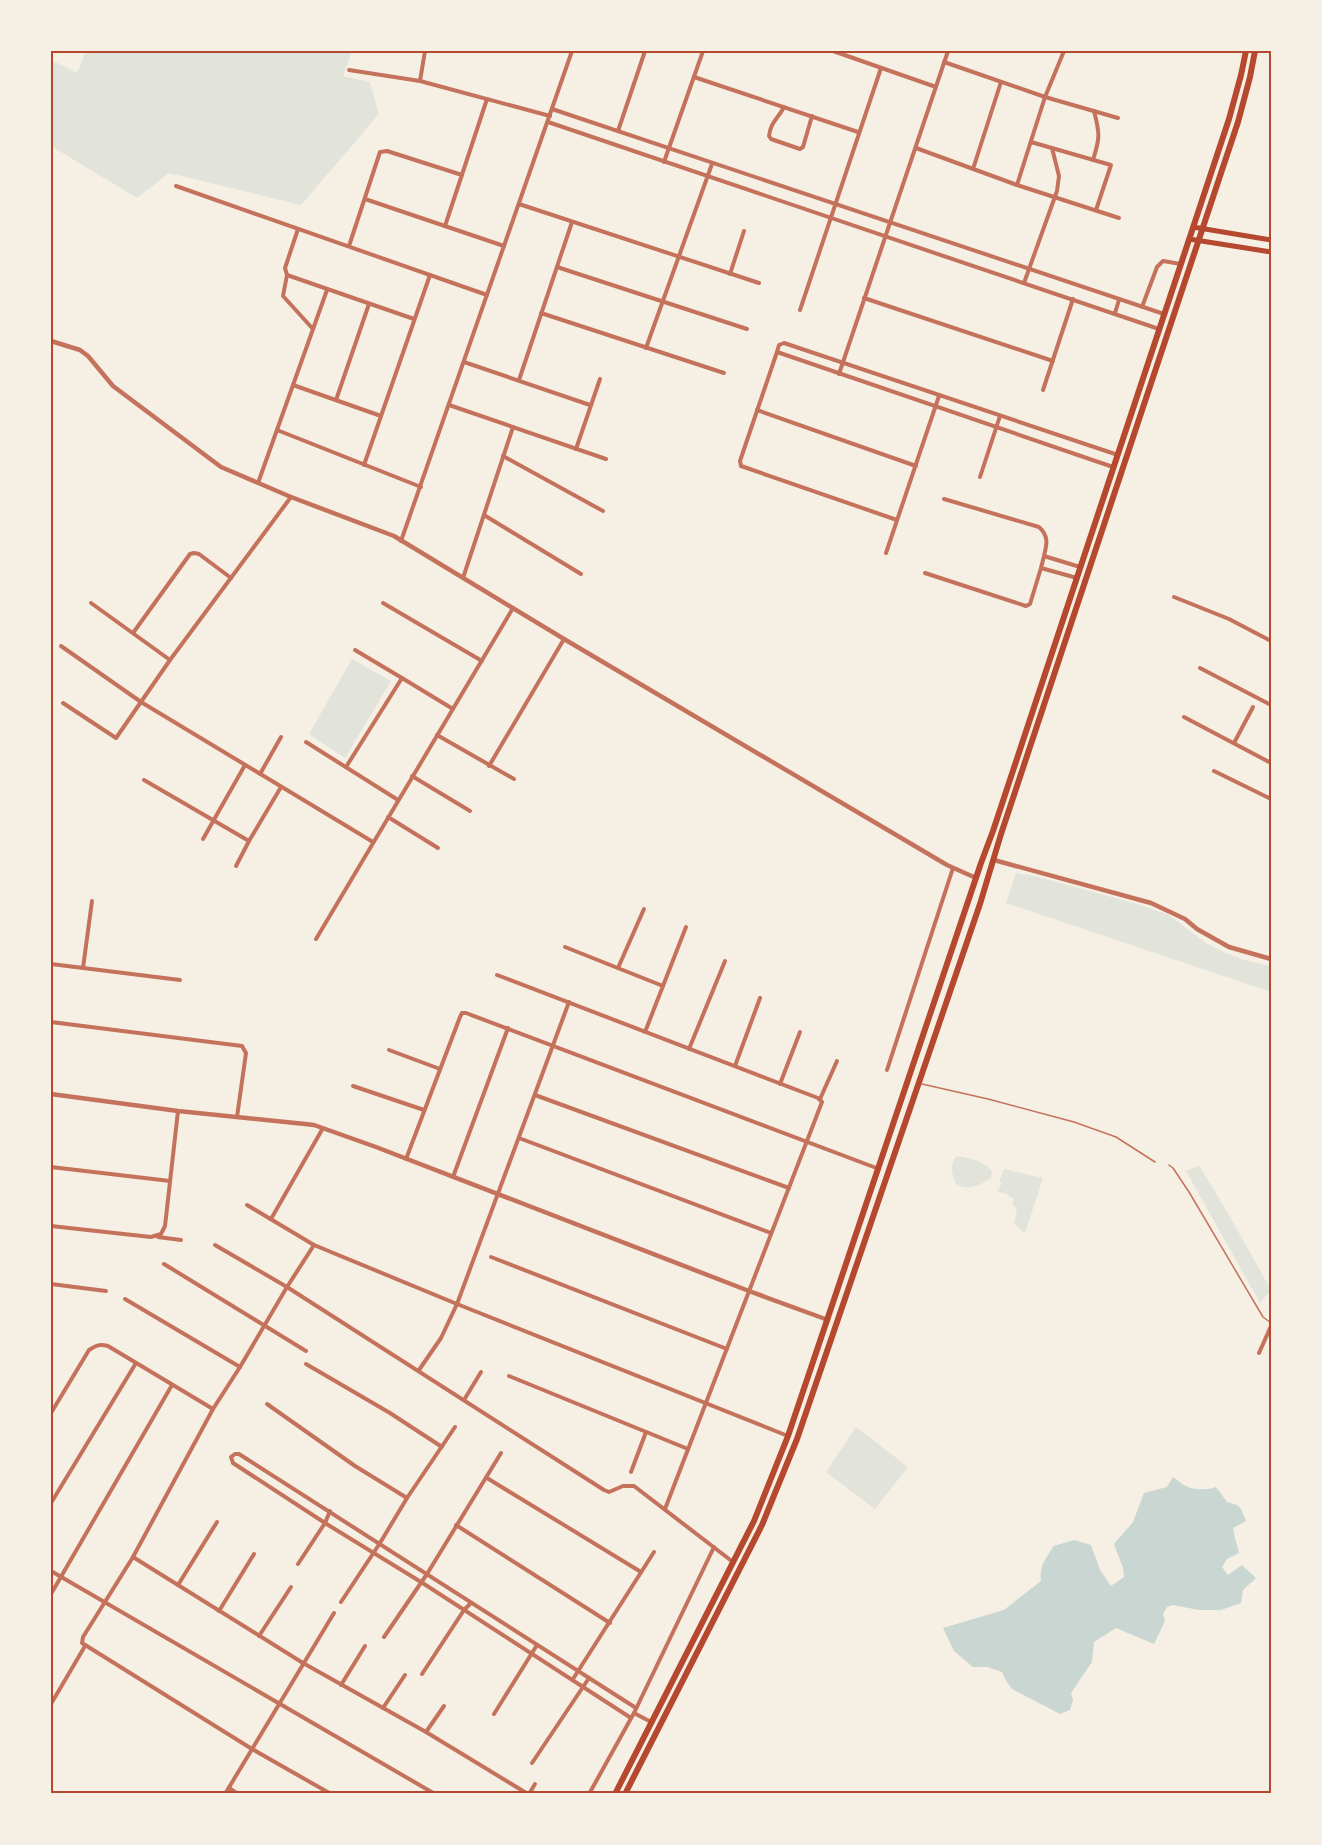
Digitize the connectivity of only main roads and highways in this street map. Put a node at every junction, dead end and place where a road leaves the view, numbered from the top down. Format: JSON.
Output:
{"nodes":[{"id":1,"x":1246,"y":51,"type":"edge"},
{"id":2,"x":1255,"y":51,"type":"edge"},
{"id":3,"x":1193,"y":227,"type":"junction"},
{"id":4,"x":1202,"y":229,"type":"junction"},
{"id":5,"x":1189,"y":239,"type":"junction"},
{"id":6,"x":1271,"y":240,"type":"edge"},
{"id":7,"x":1199,"y":241,"type":"junction"},
{"id":8,"x":1271,"y":252,"type":"edge"},
{"id":9,"x":1034,"y":709,"type":"junction"},
{"id":10,"x":1042,"y":711,"type":"junction"},
{"id":11,"x":615,"y":1794,"type":"edge"},
{"id":12,"x":625,"y":1794,"type":"edge"}],
"edges":[{"from":1,"to":3,"type":"main road"},
{"from":2,"to":4,"type":"main road"},
{"from":3,"to":4,"type":"main road"},
{"from":3,"to":5,"type":"main road"},
{"from":4,"to":6,"type":"main road"},
{"from":4,"to":7,"type":"main road"},
{"from":5,"to":7,"type":"main road"},
{"from":5,"to":9,"type":"main road"},
{"from":7,"to":8,"type":"main road"},
{"from":7,"to":10,"type":"main road"},
{"from":9,"to":10,"type":"main road"},
{"from":9,"to":11,"type":"main road"},
{"from":10,"to":12,"type":"main road"}]}
